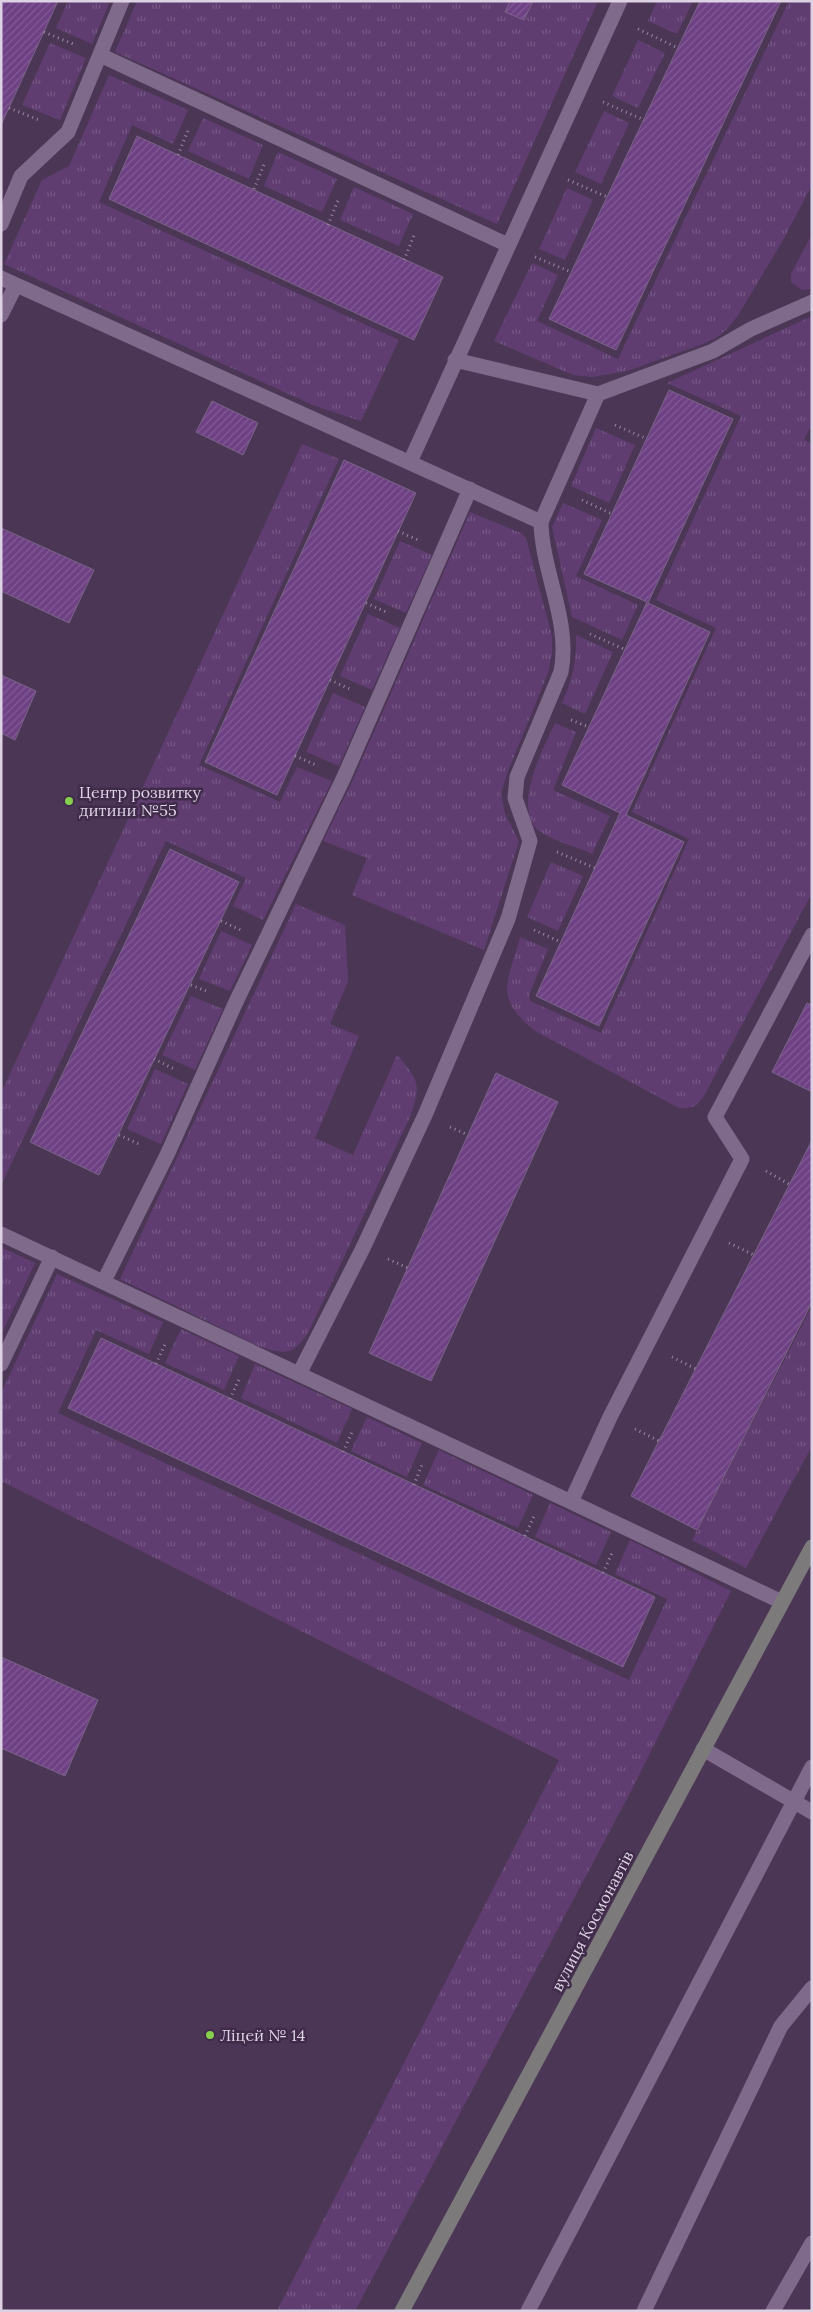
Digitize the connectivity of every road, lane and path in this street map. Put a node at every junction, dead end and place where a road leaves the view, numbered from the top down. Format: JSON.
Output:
{"nodes":[{"id":1,"x":122,"y":1,"type":"edge"},
{"id":2,"x":620,"y":1,"type":"edge"},
{"id":3,"x":613,"y":17,"type":"junction"},
{"id":4,"x":678,"y":48,"type":"dead end"},
{"id":5,"x":100,"y":55,"type":"junction"},
{"id":6,"x":579,"y":91,"type":"junction"},
{"id":7,"x":644,"y":120,"type":"dead end"},
{"id":8,"x":543,"y":168,"type":"junction"},
{"id":9,"x":607,"y":197,"type":"dead end"},
{"id":10,"x":1,"y":224,"type":"edge"},
{"id":11,"x":508,"y":245,"type":"junction"},
{"id":12,"x":571,"y":272,"type":"dead end"},
{"id":13,"x":1,"y":278,"type":"edge"},
{"id":14,"x":16,"y":285,"type":"junction"},
{"id":15,"x":812,"y":302,"type":"edge"},
{"id":16,"x":1,"y":315,"type":"edge"},
{"id":17,"x":455,"y":360,"type":"junction"},
{"id":18,"x":598,"y":394,"type":"junction"},
{"id":19,"x":590,"y":413,"type":"junction"},
{"id":20,"x":647,"y":439,"type":"dead end"},
{"id":21,"x":410,"y":462,"type":"junction"},
{"id":22,"x":470,"y":489,"type":"junction"},
{"id":23,"x":541,"y":522,"type":"junction"},
{"id":24,"x":530,"y":841,"type":"junction"},
{"id":25,"x":595,"y":868,"type":"dead end"},
{"id":26,"x":812,"y":935,"type":"edge"},
{"id":27,"x":1,"y":1234,"type":"edge"},
{"id":28,"x":52,"y":1257,"type":"junction"},
{"id":29,"x":104,"y":1282,"type":"junction"},
{"id":30,"x":1,"y":1364,"type":"edge"},
{"id":31,"x":299,"y":1374,"type":"junction"},
{"id":32,"x":570,"y":1502,"type":"junction"},
{"id":33,"x":812,"y":1547,"type":"edge"},
{"id":34,"x":782,"y":1602,"type":"junction"},
{"id":35,"x":703,"y":1749,"type":"junction"},
{"id":36,"x":812,"y":1767,"type":"edge"},
{"id":37,"x":793,"y":1801,"type":"junction"},
{"id":38,"x":812,"y":1812,"type":"edge"},
{"id":39,"x":812,"y":1988,"type":"edge"},
{"id":40,"x":812,"y":2244,"type":"edge"},
{"id":41,"x":402,"y":2311,"type":"edge"},
{"id":42,"x":528,"y":2311,"type":"edge"},
{"id":43,"x":644,"y":2311,"type":"edge"},
{"id":44,"x":773,"y":2311,"type":"edge"}],
"edges":[{"from":1,"to":5,"type":"lane"},
{"from":2,"to":3,"type":"lane"},
{"from":3,"to":4,"type":"path"},
{"from":3,"to":6,"type":"lane"},
{"from":5,"to":10,"type":"lane"},
{"from":5,"to":11,"type":"lane"},
{"from":6,"to":7,"type":"path"},
{"from":6,"to":8,"type":"lane"},
{"from":8,"to":9,"type":"path"},
{"from":8,"to":11,"type":"lane"},
{"from":11,"to":12,"type":"path"},
{"from":11,"to":17,"type":"lane"},
{"from":13,"to":14,"type":"lane"},
{"from":14,"to":16,"type":"lane"},
{"from":14,"to":21,"type":"lane"},
{"from":15,"to":18,"type":"lane"},
{"from":17,"to":18,"type":"lane"},
{"from":17,"to":21,"type":"lane"},
{"from":18,"to":19,"type":"lane"},
{"from":19,"to":20,"type":"path"},
{"from":19,"to":23,"type":"lane"},
{"from":21,"to":22,"type":"lane"},
{"from":22,"to":23,"type":"lane"},
{"from":22,"to":29,"type":"lane"},
{"from":23,"to":24,"type":"lane"},
{"from":24,"to":25,"type":"path"},
{"from":24,"to":31,"type":"lane"},
{"from":26,"to":32,"type":"lane"},
{"from":27,"to":28,"type":"lane"},
{"from":28,"to":29,"type":"lane"},
{"from":28,"to":30,"type":"lane"},
{"from":29,"to":31,"type":"lane"},
{"from":31,"to":32,"type":"lane"},
{"from":32,"to":34,"type":"lane"},
{"from":33,"to":34,"type":"street","name":"вулиця Космонавтів"},
{"from":34,"to":35,"type":"street","name":"вулиця Космонавтів"},
{"from":35,"to":37,"type":"lane"},
{"from":35,"to":41,"type":"street","name":"вулиця Космонавтів"},
{"from":36,"to":37,"type":"lane"},
{"from":37,"to":38,"type":"lane"},
{"from":37,"to":42,"type":"lane"},
{"from":39,"to":43,"type":"lane"},
{"from":40,"to":44,"type":"lane"}]}
